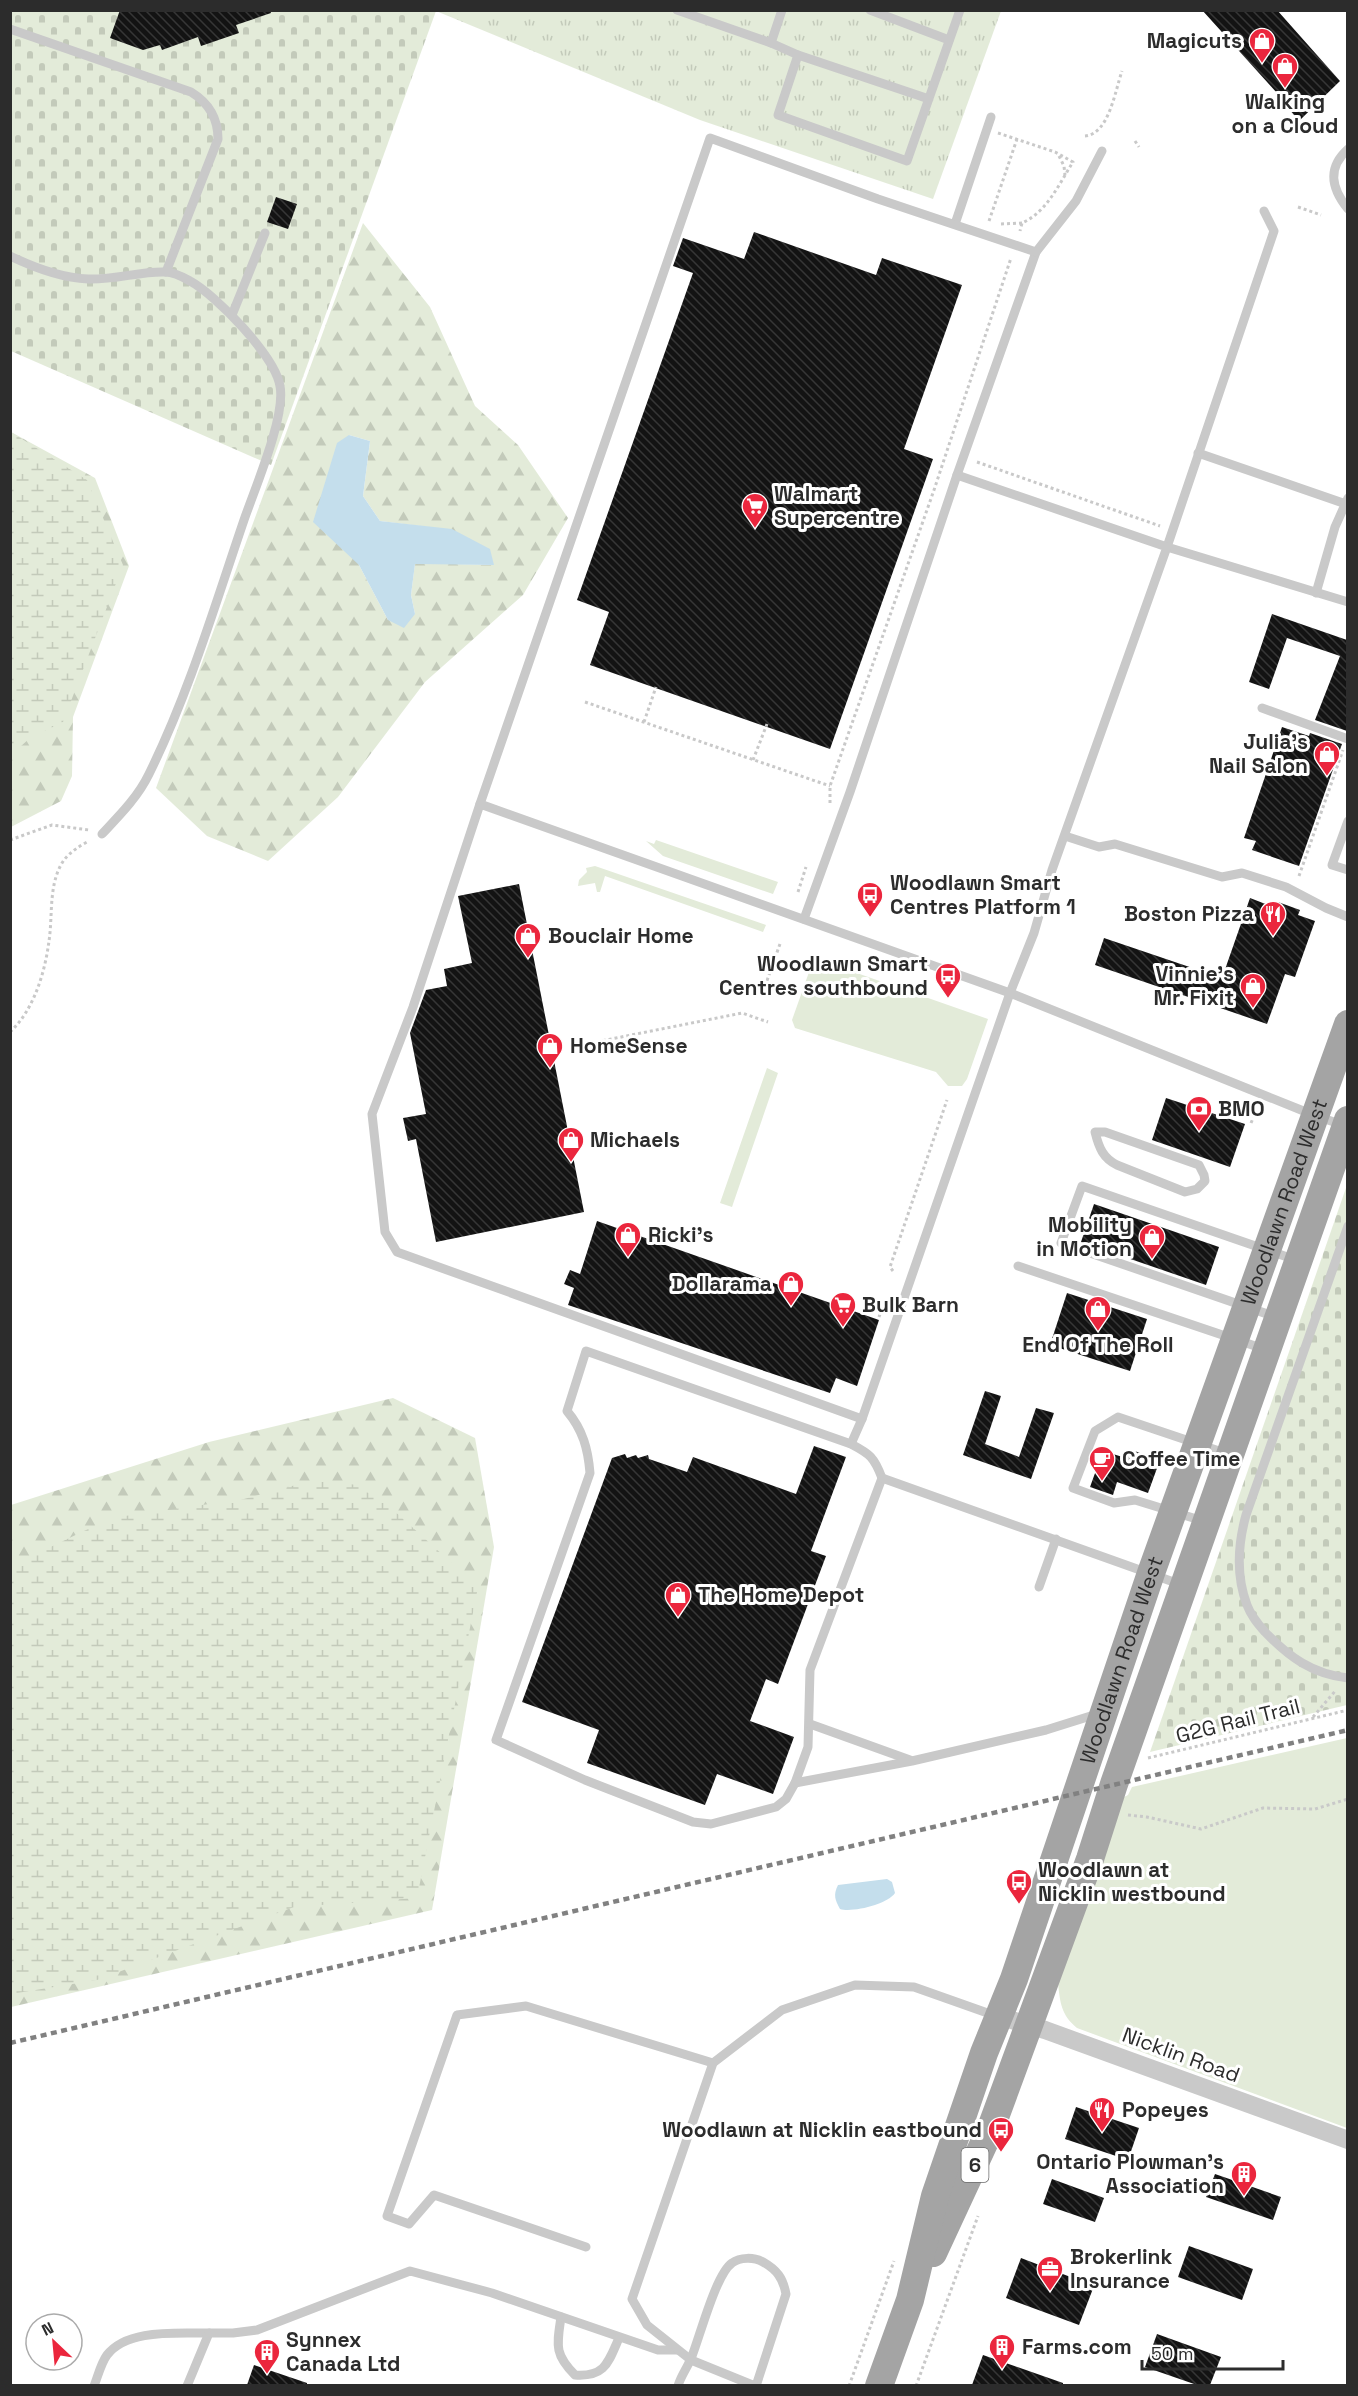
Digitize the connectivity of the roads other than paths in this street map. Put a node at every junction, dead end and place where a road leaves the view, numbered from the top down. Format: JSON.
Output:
{"nodes":[{"id":1,"x":677,"y":10,"type":"edge"},
{"id":2,"x":782,"y":10,"type":"edge"},
{"id":3,"x":870,"y":10,"type":"edge"},
{"id":4,"x":960,"y":10,"type":"edge"},
{"id":5,"x":10,"y":29,"type":"edge"},
{"id":6,"x":950,"y":40,"type":"junction"},
{"id":7,"x":771,"y":43,"type":"junction"},
{"id":8,"x":798,"y":55,"type":"junction"},
{"id":9,"x":929,"y":99,"type":"junction"},
{"id":10,"x":991,"y":117,"type":"dead end"},
{"id":11,"x":1347,"y":149,"type":"edge"},
{"id":12,"x":1102,"y":151,"type":"dead end"},
{"id":13,"x":1347,"y":209,"type":"edge"},
{"id":14,"x":1264,"y":211,"type":"dead end"},
{"id":15,"x":954,"y":224,"type":"junction"},
{"id":16,"x":265,"y":233,"type":"dead end"},
{"id":17,"x":1036,"y":252,"type":"junction"},
{"id":18,"x":10,"y":256,"type":"edge"},
{"id":19,"x":166,"y":272,"type":"junction"},
{"id":20,"x":232,"y":315,"type":"junction"},
{"id":21,"x":1198,"y":453,"type":"junction"},
{"id":22,"x":957,"y":475,"type":"junction"},
{"id":23,"x":1345,"y":501,"type":"edge"},
{"id":24,"x":1167,"y":547,"type":"junction"},
{"id":25,"x":1316,"y":593,"type":"junction"},
{"id":26,"x":1347,"y":602,"type":"edge"},
{"id":27,"x":1262,"y":708,"type":"dead end"},
{"id":28,"x":1346,"y":743,"type":"edge"},
{"id":29,"x":480,"y":804,"type":"junction"},
{"id":30,"x":1347,"y":821,"type":"edge"},
{"id":31,"x":102,"y":834,"type":"road end"},
{"id":32,"x":1065,"y":836,"type":"junction"},
{"id":33,"x":1347,"y":870,"type":"edge"},
{"id":34,"x":1347,"y":917,"type":"edge"},
{"id":35,"x":804,"y":919,"type":"junction"},
{"id":36,"x":1010,"y":993,"type":"junction"},
{"id":37,"x":1347,"y":1024,"type":"edge"},
{"id":38,"x":1316,"y":1116,"type":"junction"},
{"id":39,"x":1346,"y":1123,"type":"edge"},
{"id":40,"x":1095,"y":1132,"type":"joint"},
{"id":41,"x":1347,"y":1227,"type":"edge"},
{"id":42,"x":1268,"y":1251,"type":"junction"},
{"id":43,"x":1298,"y":1261,"type":"junction"},
{"id":44,"x":1018,"y":1266,"type":"dead end"},
{"id":45,"x":1247,"y":1307,"type":"junction"},
{"id":46,"x":1278,"y":1317,"type":"junction"},
{"id":47,"x":1236,"y":1339,"type":"junction"},
{"id":48,"x":1267,"y":1350,"type":"junction"},
{"id":49,"x":862,"y":1419,"type":"junction"},
{"id":50,"x":851,"y":1444,"type":"junction"},
{"id":51,"x":1198,"y":1444,"type":"junction"},
{"id":52,"x":1230,"y":1455,"type":"junction"},
{"id":53,"x":882,"y":1478,"type":"junction"},
{"id":54,"x":1174,"y":1512,"type":"junction"},
{"id":55,"x":1206,"y":1522,"type":"junction"},
{"id":56,"x":1056,"y":1539,"type":"junction"},
{"id":57,"x":1151,"y":1573,"type":"junction"},
{"id":58,"x":1184,"y":1585,"type":"junction"},
{"id":59,"x":1039,"y":1587,"type":"dead end"},
{"id":60,"x":1347,"y":1678,"type":"edge"},
{"id":61,"x":1103,"y":1713,"type":"junction"},
{"id":62,"x":810,"y":1724,"type":"junction"},
{"id":63,"x":912,"y":1761,"type":"junction"},
{"id":64,"x":795,"y":1783,"type":"junction"},
{"id":65,"x":999,"y":2016,"type":"junction"},
{"id":66,"x":1029,"y":2025,"type":"junction"},
{"id":67,"x":713,"y":2063,"type":"junction"},
{"id":68,"x":1347,"y":2140,"type":"edge"},
{"id":69,"x":586,"y":2247,"type":"dead end"},
{"id":70,"x":910,"y":2300,"type":"junction"},
{"id":71,"x":561,"y":2317,"type":"junction"},
{"id":72,"x":209,"y":2332,"type":"junction"},
{"id":73,"x":619,"y":2338,"type":"junction"},
{"id":74,"x":678,"y":2350,"type":"junction"},
{"id":75,"x":691,"y":2360,"type":"junction"},
{"id":76,"x":94,"y":2385,"type":"edge"},
{"id":77,"x":187,"y":2385,"type":"edge"},
{"id":78,"x":678,"y":2385,"type":"edge"},
{"id":79,"x":755,"y":2385,"type":"edge"},
{"id":80,"x":879,"y":2385,"type":"edge"}],
"edges":[{"from":1,"to":7,"type":"lane"},
{"from":2,"to":7,"type":"lane"},
{"from":3,"to":6,"type":"lane"},
{"from":4,"to":6,"type":"lane"},
{"from":5,"to":19,"type":"lane"},
{"from":6,"to":9,"type":"lane"},
{"from":7,"to":8,"type":"lane"},
{"from":8,"to":9,"type":"lane"},
{"from":8,"to":9,"type":"lane"},
{"from":10,"to":15,"type":"lane"},
{"from":11,"to":13,"type":"lane"},
{"from":12,"to":17,"type":"lane"},
{"from":14,"to":21,"type":"lane"},
{"from":15,"to":17,"type":"lane"},
{"from":15,"to":29,"type":"lane"},
{"from":16,"to":20,"type":"lane"},
{"from":17,"to":22,"type":"lane"},
{"from":18,"to":19,"type":"lane"},
{"from":19,"to":20,"type":"lane"},
{"from":20,"to":31,"type":"lane"},
{"from":21,"to":23,"type":"lane"},
{"from":21,"to":24,"type":"lane"},
{"from":22,"to":24,"type":"lane"},
{"from":22,"to":35,"type":"lane"},
{"from":23,"to":25,"type":"lane"},
{"from":24,"to":25,"type":"lane"},
{"from":24,"to":32,"type":"lane"},
{"from":25,"to":26,"type":"lane"},
{"from":27,"to":28,"type":"lane"},
{"from":29,"to":35,"type":"lane"},
{"from":29,"to":49,"type":"lane"},
{"from":30,"to":33,"type":"lane"},
{"from":32,"to":34,"type":"lane"},
{"from":32,"to":36,"type":"lane"},
{"from":35,"to":36,"type":"lane"},
{"from":36,"to":38,"type":"lane"},
{"from":36,"to":49,"type":"lane"},
{"from":37,"to":38,"type":"main road","name":"Woodlawn Road West","number":"6"},
{"from":38,"to":39,"type":"lane"},
{"from":38,"to":42,"type":"main road","name":"Woodlawn Road West","number":"6"},
{"from":39,"to":43,"type":"main road","name":"Woodlawn Road West","number":"6"},
{"from":40,"to":40,"type":"lane"},
{"from":41,"to":60,"type":"lane"},
{"from":42,"to":43,"type":"lane"},
{"from":42,"to":45,"type":"main road","name":"Woodlawn Road West","number":"6"},
{"from":42,"to":45,"type":"lane"},
{"from":43,"to":46,"type":"main road","name":"Woodlawn Road West","number":"6"},
{"from":44,"to":47,"type":"lane"},
{"from":45,"to":46,"type":"lane"},
{"from":45,"to":47,"type":"main road","name":"Woodlawn Road West","number":"6"},
{"from":46,"to":48,"type":"main road","name":"Woodlawn Road West","number":"6"},
{"from":47,"to":48,"type":"lane"},
{"from":47,"to":51,"type":"main road","name":"Woodlawn Road West","number":"6"},
{"from":48,"to":52,"type":"main road","name":"Woodlawn Road West","number":"6"},
{"from":49,"to":50,"type":"lane"},
{"from":50,"to":53,"type":"lane"},
{"from":50,"to":64,"type":"lane"},
{"from":51,"to":52,"type":"lane"},
{"from":51,"to":54,"type":"main road","name":"Woodlawn Road West","number":"6"},
{"from":51,"to":54,"type":"lane"},
{"from":52,"to":55,"type":"main road","name":"Woodlawn Road West","number":"6"},
{"from":53,"to":56,"type":"lane"},
{"from":53,"to":62,"type":"lane"},
{"from":54,"to":55,"type":"lane"},
{"from":54,"to":57,"type":"main road","name":"Woodlawn Road West","number":"6"},
{"from":55,"to":58,"type":"main road","name":"Woodlawn Road West","number":"6"},
{"from":56,"to":57,"type":"lane"},
{"from":56,"to":59,"type":"lane"},
{"from":57,"to":58,"type":"lane"},
{"from":57,"to":61,"type":"main road","name":"Woodlawn Road West","number":"6"},
{"from":58,"to":66,"type":"main road","name":"Woodlawn Road West","number":"6"},
{"from":61,"to":63,"type":"lane"},
{"from":61,"to":65,"type":"main road","name":"Woodlawn Road West","number":"6"},
{"from":62,"to":63,"type":"lane"},
{"from":62,"to":64,"type":"lane"},
{"from":63,"to":64,"type":"lane"},
{"from":65,"to":66,"type":"street","name":"Nicklin Road"},
{"from":65,"to":67,"type":"lane"},
{"from":65,"to":70,"type":"main road","name":"Woodlawn Road West","number":"6"},
{"from":66,"to":68,"type":"street","name":"Nicklin Road"},
{"from":66,"to":70,"type":"main road","name":"Woodlawn Road West","number":"6"},
{"from":67,"to":69,"type":"lane"},
{"from":67,"to":74,"type":"lane"},
{"from":70,"to":80,"type":"main road","name":"Woodlawn Road West","number":"6"},
{"from":71,"to":72,"type":"lane"},
{"from":71,"to":73,"type":"lane"},
{"from":71,"to":73,"type":"lane"},
{"from":72,"to":76,"type":"lane"},
{"from":72,"to":77,"type":"lane"},
{"from":73,"to":74,"type":"lane"},
{"from":74,"to":75,"type":"lane"},
{"from":75,"to":78,"type":"lane"},
{"from":75,"to":79,"type":"lane"},
{"from":75,"to":79,"type":"lane"}]}
